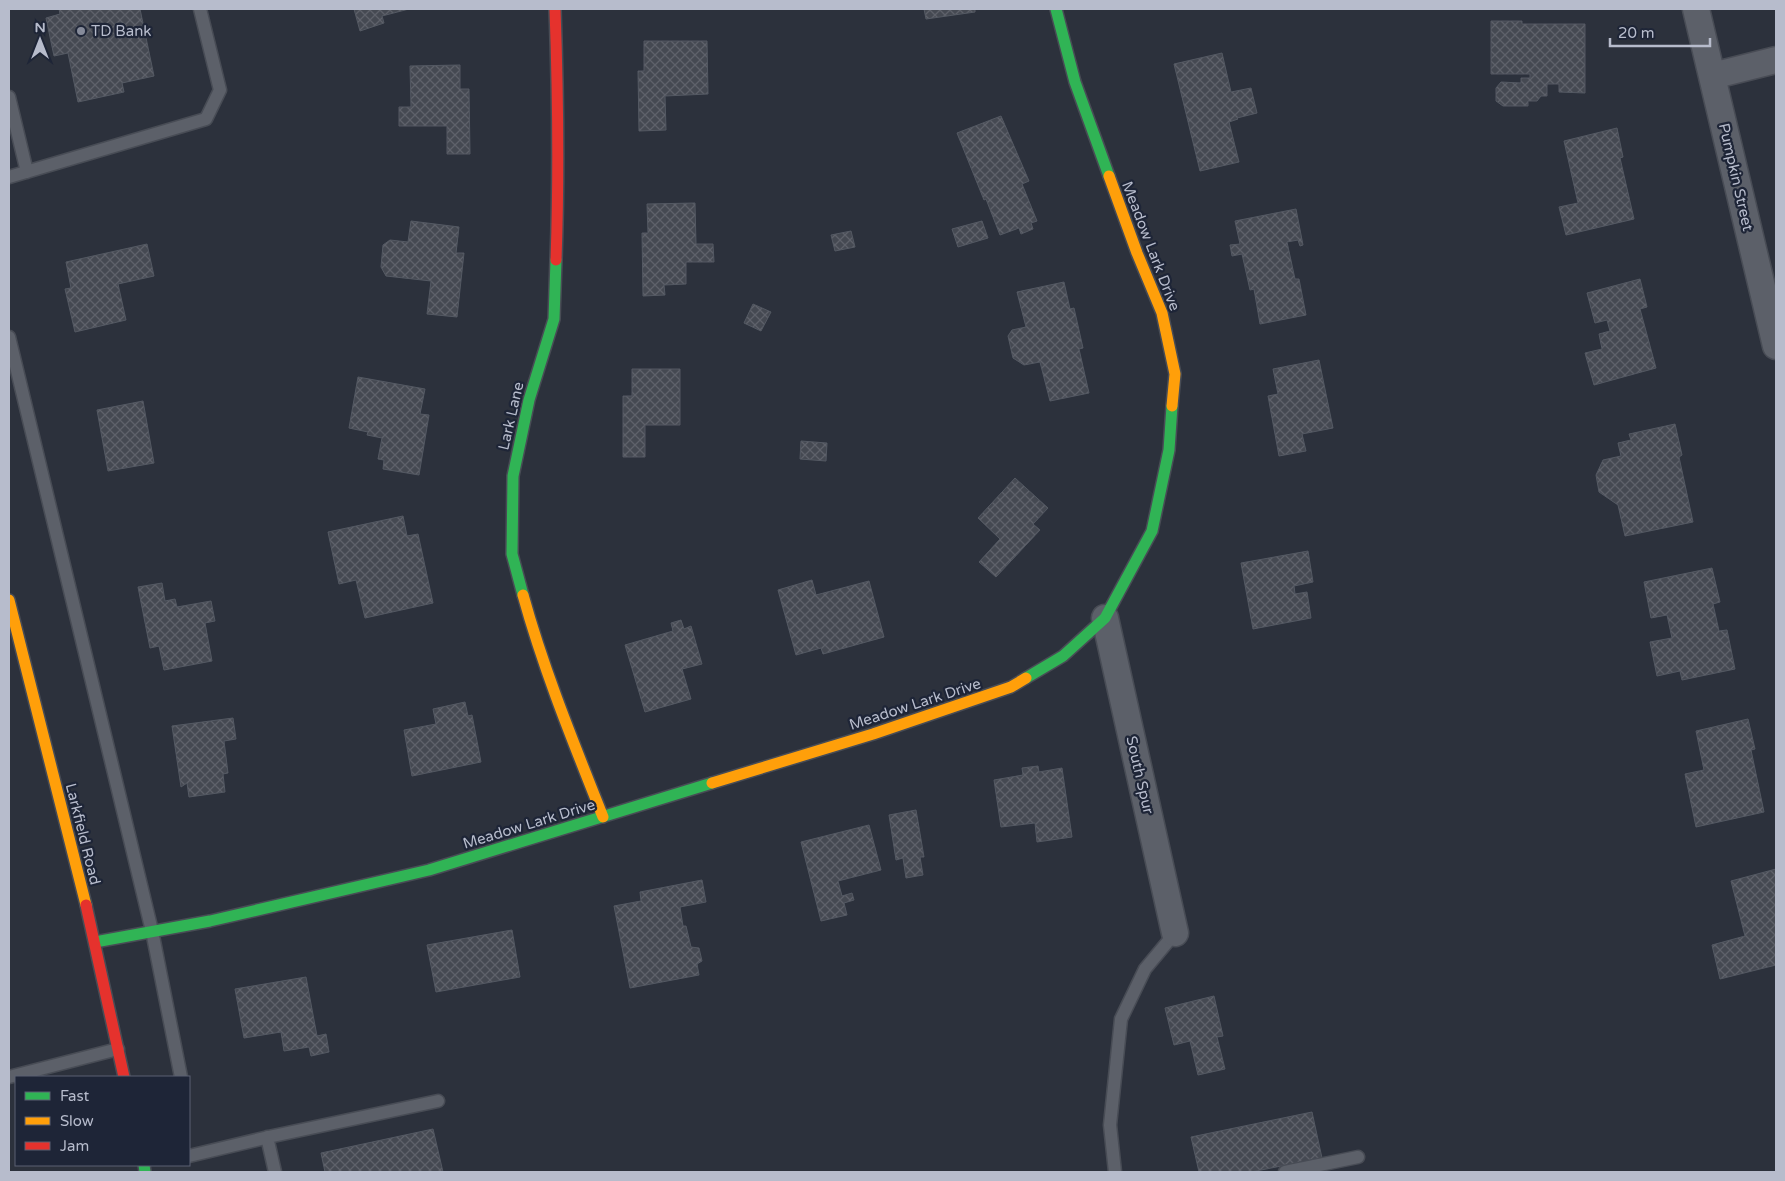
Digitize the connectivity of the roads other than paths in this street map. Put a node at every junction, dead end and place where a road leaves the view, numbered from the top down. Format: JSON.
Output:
{"nodes":[{"id":1,"x":200,"y":9,"type":"edge"},
{"id":2,"x":555,"y":9,"type":"edge"},
{"id":3,"x":1696,"y":9,"type":"edge"},
{"id":4,"x":1061,"y":10,"type":"edge"},
{"id":5,"x":1776,"y":60,"type":"edge"},
{"id":6,"x":1712,"y":76,"type":"junction"},
{"id":7,"x":9,"y":97,"type":"edge"},
{"id":8,"x":28,"y":172,"type":"junction"},
{"id":9,"x":9,"y":177,"type":"edge"},
{"id":10,"x":9,"y":337,"type":"edge"},
{"id":11,"x":1776,"y":346,"type":"edge"},
{"id":12,"x":9,"y":600,"type":"edge"},
{"id":13,"x":1104,"y":618,"type":"junction"},
{"id":14,"x":603,"y":817,"type":"junction"},
{"id":15,"x":152,"y":931,"type":"junction"},
{"id":16,"x":1175,"y":933,"type":"joint"},
{"id":17,"x":94,"y":942,"type":"junction"},
{"id":18,"x":118,"y":1050,"type":"junction"},
{"id":19,"x":124,"y":1076,"type":"edge"},
{"id":20,"x":181,"y":1076,"type":"edge"},
{"id":21,"x":9,"y":1077,"type":"edge"},
{"id":22,"x":438,"y":1100,"type":"dead end"},
{"id":23,"x":266,"y":1137,"type":"junction"},
{"id":24,"x":190,"y":1156,"type":"edge"},
{"id":25,"x":1358,"y":1157,"type":"dead end"},
{"id":26,"x":275,"y":1172,"type":"edge"},
{"id":27,"x":1116,"y":1172,"type":"edge"},
{"id":28,"x":1285,"y":1172,"type":"edge"}],
"edges":[{"from":1,"to":8,"type":"lane"},
{"from":2,"to":14,"type":"street","name":"Lark Lane"},
{"from":3,"to":6,"type":"street","name":"Pumpkin Street"},
{"from":4,"to":13,"type":"street","name":"Meadow Lark Drive"},
{"from":5,"to":6,"type":"street"},
{"from":6,"to":11,"type":"street","name":"Pumpkin Street"},
{"from":7,"to":8,"type":"lane"},
{"from":8,"to":9,"type":"lane"},
{"from":10,"to":15,"type":"lane"},
{"from":12,"to":17,"type":"street","name":"Larkfield Road"},
{"from":13,"to":14,"type":"street","name":"Meadow Lark Drive"},
{"from":13,"to":16,"type":"street","name":"South Spur"},
{"from":14,"to":15,"type":"street","name":"Meadow Lark Drive"},
{"from":15,"to":17,"type":"street","name":"Meadow Lark Drive"},
{"from":15,"to":20,"type":"lane"},
{"from":16,"to":27,"type":"lane"},
{"from":17,"to":18,"type":"street","name":"Larkfield Road"},
{"from":18,"to":19,"type":"street","name":"Larkfield Road"},
{"from":18,"to":21,"type":"lane"},
{"from":22,"to":23,"type":"lane"},
{"from":23,"to":24,"type":"lane"},
{"from":23,"to":26,"type":"lane"},
{"from":25,"to":28,"type":"lane"}]}
